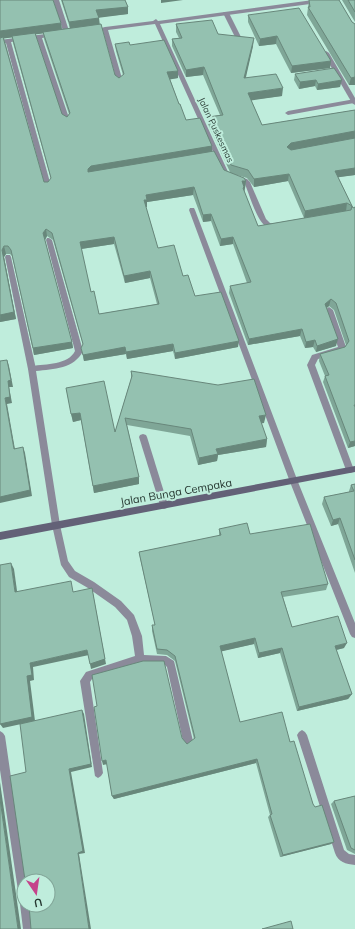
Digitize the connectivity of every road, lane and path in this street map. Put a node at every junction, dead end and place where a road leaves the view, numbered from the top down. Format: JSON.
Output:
{"nodes":[{"id":1,"x":56,"y":0,"type":"edge"},
{"id":2,"x":325,"y":0,"type":"edge"},
{"id":3,"x":296,"y":4,"type":"junction"},
{"id":4,"x":300,"y":11,"type":"edge"},
{"id":5,"x":226,"y":13,"type":"junction"},
{"id":6,"x":156,"y":21,"type":"junction"},
{"id":7,"x":105,"y":29,"type":"junction"},
{"id":8,"x":82,"y":32,"type":"edge"},
{"id":9,"x":74,"y":33,"type":"edge"},
{"id":10,"x":67,"y":34,"type":"junction"},
{"id":11,"x":39,"y":37,"type":"junction"},
{"id":12,"x":238,"y":37,"type":"edge"},
{"id":13,"x":8,"y":41,"type":"junction"},
{"id":14,"x":0,"y":42,"type":"edge"},
{"id":15,"x":320,"y":44,"type":"edge"},
{"id":16,"x":337,"y":71,"type":"junction"},
{"id":17,"x":329,"y":72,"type":"edge"},
{"id":18,"x":120,"y":82,"type":"edge"},
{"id":19,"x":354,"y":102,"type":"edge"},
{"id":20,"x":288,"y":113,"type":"dead end"},
{"id":21,"x":67,"y":121,"type":"edge"},
{"id":22,"x":218,"y":155,"type":"junction"},
{"id":23,"x":210,"y":156,"type":"edge"},
{"id":24,"x":48,"y":186,"type":"edge"},
{"id":25,"x":192,"y":210,"type":"dead end"},
{"id":26,"x":283,"y":225,"type":"edge"},
{"id":27,"x":49,"y":240,"type":"edge"},
{"id":28,"x":8,"y":257,"type":"edge"},
{"id":29,"x":329,"y":310,"type":"edge"},
{"id":30,"x":32,"y":369,"type":"junction"},
{"id":31,"x":143,"y":437,"type":"dead end"},
{"id":32,"x":352,"y":469,"type":"edge"},
{"id":33,"x":294,"y":482,"type":"junction"},
{"id":34,"x":164,"y":505,"type":"junction"},
{"id":35,"x":56,"y":525,"type":"junction"},
{"id":36,"x":0,"y":536,"type":"edge"},
{"id":37,"x":355,"y":634,"type":"edge"},
{"id":38,"x":140,"y":659,"type":"junction"},
{"id":39,"x":302,"y":735,"type":"dead end"},
{"id":40,"x":0,"y":736,"type":"edge"},
{"id":41,"x":188,"y":742,"type":"edge"},
{"id":42,"x":98,"y":773,"type":"dead end"},
{"id":43,"x":355,"y":860,"type":"edge"},
{"id":44,"x":20,"y":873,"type":"edge"},
{"id":45,"x":26,"y":913,"type":"edge"},
{"id":46,"x":28,"y":929,"type":"edge"}],
"edges":[{"from":1,"to":10,"type":"street"},
{"from":2,"to":3,"type":"street"},
{"from":3,"to":4,"type":"street"},
{"from":3,"to":5,"type":"street"},
{"from":5,"to":6,"type":"street"},
{"from":5,"to":12,"type":"street"},
{"from":6,"to":7,"type":"street"},
{"from":6,"to":22,"type":"street","name":"Jalan Puskesmas"},
{"from":7,"to":8,"type":"street"},
{"from":7,"to":18,"type":"street"},
{"from":9,"to":10,"type":"street"},
{"from":10,"to":11,"type":"street"},
{"from":11,"to":13,"type":"street"},
{"from":11,"to":21,"type":"street"},
{"from":13,"to":14,"type":"street"},
{"from":13,"to":24,"type":"street"},
{"from":15,"to":16,"type":"street"},
{"from":16,"to":17,"type":"street"},
{"from":16,"to":19,"type":"street"},
{"from":19,"to":20,"type":"street"},
{"from":22,"to":23,"type":"street"},
{"from":22,"to":26,"type":"street","name":"Jalan Puskesmas"},
{"from":25,"to":33,"type":"street"},
{"from":27,"to":30,"type":"street"},
{"from":28,"to":30,"type":"street"},
{"from":29,"to":32,"type":"street"},
{"from":30,"to":35,"type":"street"},
{"from":31,"to":34,"type":"street"},
{"from":32,"to":33,"type":"street","name":"Jalan Bunga Cempaka"},
{"from":33,"to":34,"type":"street","name":"Jalan Bunga Cempaka"},
{"from":33,"to":37,"type":"street"},
{"from":34,"to":35,"type":"street","name":"Jalan Bunga Cempaka"},
{"from":35,"to":36,"type":"street","name":"Jalan Bunga Cempaka"},
{"from":35,"to":38,"type":"street"},
{"from":38,"to":41,"type":"street"},
{"from":38,"to":42,"type":"street"},
{"from":39,"to":43,"type":"street"},
{"from":40,"to":44,"type":"street"},
{"from":45,"to":46,"type":"street"}]}
